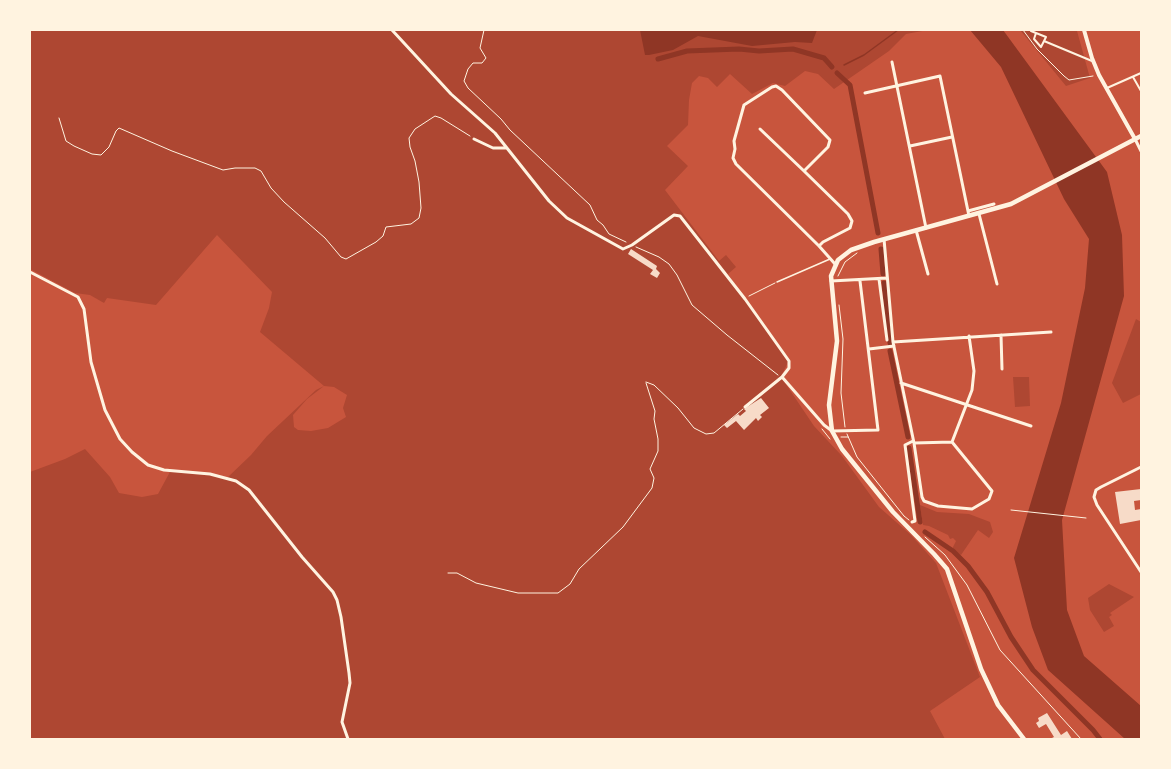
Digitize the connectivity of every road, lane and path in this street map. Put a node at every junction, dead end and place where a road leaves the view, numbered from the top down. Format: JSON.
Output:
{"nodes":[{"id":1,"x":392,"y":30,"type":"edge"},
{"id":2,"x":484,"y":30,"type":"edge"},
{"id":3,"x":1022,"y":30,"type":"edge"},
{"id":4,"x":1084,"y":30,"type":"edge"},
{"id":5,"x":1031,"y":31,"type":"edge"},
{"id":6,"x":1036,"y":33,"type":"junction"},
{"id":7,"x":1044,"y":40,"type":"junction"},
{"id":8,"x":1093,"y":61,"type":"junction"},
{"id":9,"x":892,"y":62,"type":"dead end"},
{"id":10,"x":1141,"y":73,"type":"edge"},
{"id":11,"x":1099,"y":75,"type":"junction"},
{"id":12,"x":1132,"y":77,"type":"junction"},
{"id":13,"x":896,"y":86,"type":"junction"},
{"id":14,"x":1107,"y":88,"type":"junction"},
{"id":15,"x":1141,"y":91,"type":"edge"},
{"id":16,"x":865,"y":93,"type":"dead end"},
{"id":17,"x":58,"y":118,"type":"dead end"},
{"id":18,"x":760,"y":129,"type":"dead end"},
{"id":19,"x":1141,"y":136,"type":"edge"},
{"id":20,"x":952,"y":138,"type":"junction"},
{"id":21,"x":474,"y":139,"type":"joint"},
{"id":22,"x":1135,"y":139,"type":"junction"},
{"id":23,"x":910,"y":146,"type":"junction"},
{"id":24,"x":507,"y":148,"type":"junction"},
{"id":25,"x":1141,"y":151,"type":"edge"},
{"id":26,"x":804,"y":171,"type":"junction"},
{"id":27,"x":994,"y":204,"type":"dead end"},
{"id":28,"x":968,"y":211,"type":"junction"},
{"id":29,"x":979,"y":214,"type":"junction"},
{"id":30,"x":969,"y":217,"type":"junction"},
{"id":31,"x":926,"y":228,"type":"junction"},
{"id":32,"x":916,"y":230,"type":"junction"},
{"id":33,"x":884,"y":239,"type":"junction"},
{"id":34,"x":627,"y":243,"type":"dead end"},
{"id":35,"x":632,"y":246,"type":"junction"},
{"id":36,"x":819,"y":246,"type":"junction"},
{"id":37,"x":858,"y":252,"type":"dead end"},
{"id":38,"x":830,"y":258,"type":"junction"},
{"id":39,"x":835,"y":264,"type":"junction"},
{"id":40,"x":30,"y":272,"type":"edge"},
{"id":41,"x":928,"y":274,"type":"dead end"},
{"id":42,"x":887,"y":278,"type":"junction"},
{"id":43,"x":879,"y":279,"type":"junction"},
{"id":44,"x":831,"y":281,"type":"junction"},
{"id":45,"x":837,"y":281,"type":"junction"},
{"id":46,"x":860,"y":281,"type":"junction"},
{"id":47,"x":777,"y":282,"type":"joint"},
{"id":48,"x":997,"y":284,"type":"dead end"},
{"id":49,"x":745,"y":299,"type":"junction"},
{"id":50,"x":838,"y":304,"type":"dead end"},
{"id":51,"x":1051,"y":332,"type":"dead end"},
{"id":52,"x":1001,"y":335,"type":"junction"},
{"id":53,"x":969,"y":336,"type":"junction"},
{"id":54,"x":887,"y":340,"type":"dead end"},
{"id":55,"x":894,"y":344,"type":"junction"},
{"id":56,"x":869,"y":349,"type":"junction"},
{"id":57,"x":1002,"y":369,"type":"dead end"},
{"id":58,"x":782,"y":377,"type":"junction"},
{"id":59,"x":901,"y":383,"type":"junction"},
{"id":60,"x":967,"y":405,"type":"junction"},
{"id":61,"x":745,"y":407,"type":"joint"},
{"id":62,"x":1031,"y":426,"type":"dead end"},
{"id":63,"x":832,"y":430,"type":"junction"},
{"id":64,"x":846,"y":430,"type":"junction"},
{"id":65,"x":835,"y":438,"type":"junction"},
{"id":66,"x":913,"y":442,"type":"junction"},
{"id":67,"x":952,"y":442,"type":"junction"},
{"id":68,"x":1141,"y":467,"type":"edge"},
{"id":69,"x":1011,"y":510,"type":"dead end"},
{"id":70,"x":1086,"y":518,"type":"dead end"},
{"id":71,"x":912,"y":522,"type":"joint"},
{"id":72,"x":922,"y":534,"type":"dead end"},
{"id":73,"x":1141,"y":572,"type":"edge"},
{"id":74,"x":448,"y":573,"type":"dead end"},
{"id":75,"x":348,"y":739,"type":"edge"},
{"id":76,"x":1024,"y":739,"type":"edge"},
{"id":77,"x":1080,"y":739,"type":"edge"}],
"edges":[{"from":1,"to":24,"type":"street"},
{"from":2,"to":34,"type":"path"},
{"from":3,"to":11,"type":"path"},
{"from":4,"to":8,"type":"main road"},
{"from":5,"to":6,"type":"street"},
{"from":6,"to":7,"type":"street"},
{"from":6,"to":7,"type":"street"},
{"from":7,"to":8,"type":"street"},
{"from":8,"to":11,"type":"main road"},
{"from":9,"to":13,"type":"street"},
{"from":10,"to":12,"type":"street"},
{"from":11,"to":14,"type":"main road"},
{"from":12,"to":14,"type":"street"},
{"from":12,"to":15,"type":"street"},
{"from":13,"to":16,"type":"street"},
{"from":13,"to":20,"type":"street"},
{"from":13,"to":23,"type":"street"},
{"from":14,"to":22,"type":"main road"},
{"from":17,"to":21,"type":"path"},
{"from":18,"to":26,"type":"street"},
{"from":19,"to":22,"type":"main road"},
{"from":20,"to":23,"type":"street"},
{"from":20,"to":28,"type":"street"},
{"from":21,"to":24,"type":"street"},
{"from":22,"to":25,"type":"street"},
{"from":22,"to":29,"type":"main road"},
{"from":23,"to":31,"type":"street"},
{"from":24,"to":35,"type":"street"},
{"from":26,"to":36,"type":"street"},
{"from":26,"to":36,"type":"street"},
{"from":27,"to":28,"type":"street"},
{"from":28,"to":30,"type":"street"},
{"from":29,"to":30,"type":"main road"},
{"from":29,"to":48,"type":"street"},
{"from":30,"to":31,"type":"main road"},
{"from":31,"to":32,"type":"main road"},
{"from":32,"to":33,"type":"main road"},
{"from":32,"to":41,"type":"street"},
{"from":33,"to":39,"type":"main road"},
{"from":33,"to":42,"type":"street"},
{"from":35,"to":49,"type":"street"},
{"from":35,"to":58,"type":"path"},
{"from":36,"to":38,"type":"street"},
{"from":37,"to":45,"type":"path"},
{"from":38,"to":39,"type":"street"},
{"from":38,"to":47,"type":"lane"},
{"from":39,"to":44,"type":"main road"},
{"from":40,"to":75,"type":"street"},
{"from":42,"to":43,"type":"street"},
{"from":42,"to":55,"type":"street"},
{"from":43,"to":46,"type":"street"},
{"from":43,"to":54,"type":"street"},
{"from":44,"to":45,"type":"street"},
{"from":44,"to":63,"type":"main road"},
{"from":45,"to":46,"type":"street"},
{"from":46,"to":56,"type":"street"},
{"from":47,"to":49,"type":"path"},
{"from":49,"to":58,"type":"street"},
{"from":50,"to":64,"type":"path"},
{"from":51,"to":52,"type":"street"},
{"from":52,"to":53,"type":"street"},
{"from":52,"to":57,"type":"street"},
{"from":53,"to":55,"type":"street"},
{"from":53,"to":60,"type":"street"},
{"from":55,"to":56,"type":"street"},
{"from":55,"to":59,"type":"street"},
{"from":56,"to":64,"type":"street"},
{"from":58,"to":61,"type":"street"},
{"from":58,"to":63,"type":"street"},
{"from":59,"to":60,"type":"street"},
{"from":59,"to":66,"type":"street"},
{"from":60,"to":62,"type":"street"},
{"from":60,"to":67,"type":"street"},
{"from":61,"to":74,"type":"path"},
{"from":63,"to":64,"type":"street"},
{"from":63,"to":65,"type":"main road"},
{"from":65,"to":71,"type":"path"},
{"from":65,"to":76,"type":"main road"},
{"from":66,"to":67,"type":"street"},
{"from":66,"to":67,"type":"street"},
{"from":66,"to":71,"type":"street"},
{"from":68,"to":73,"type":"street"},
{"from":69,"to":70,"type":"path"},
{"from":72,"to":77,"type":"path"}]}
